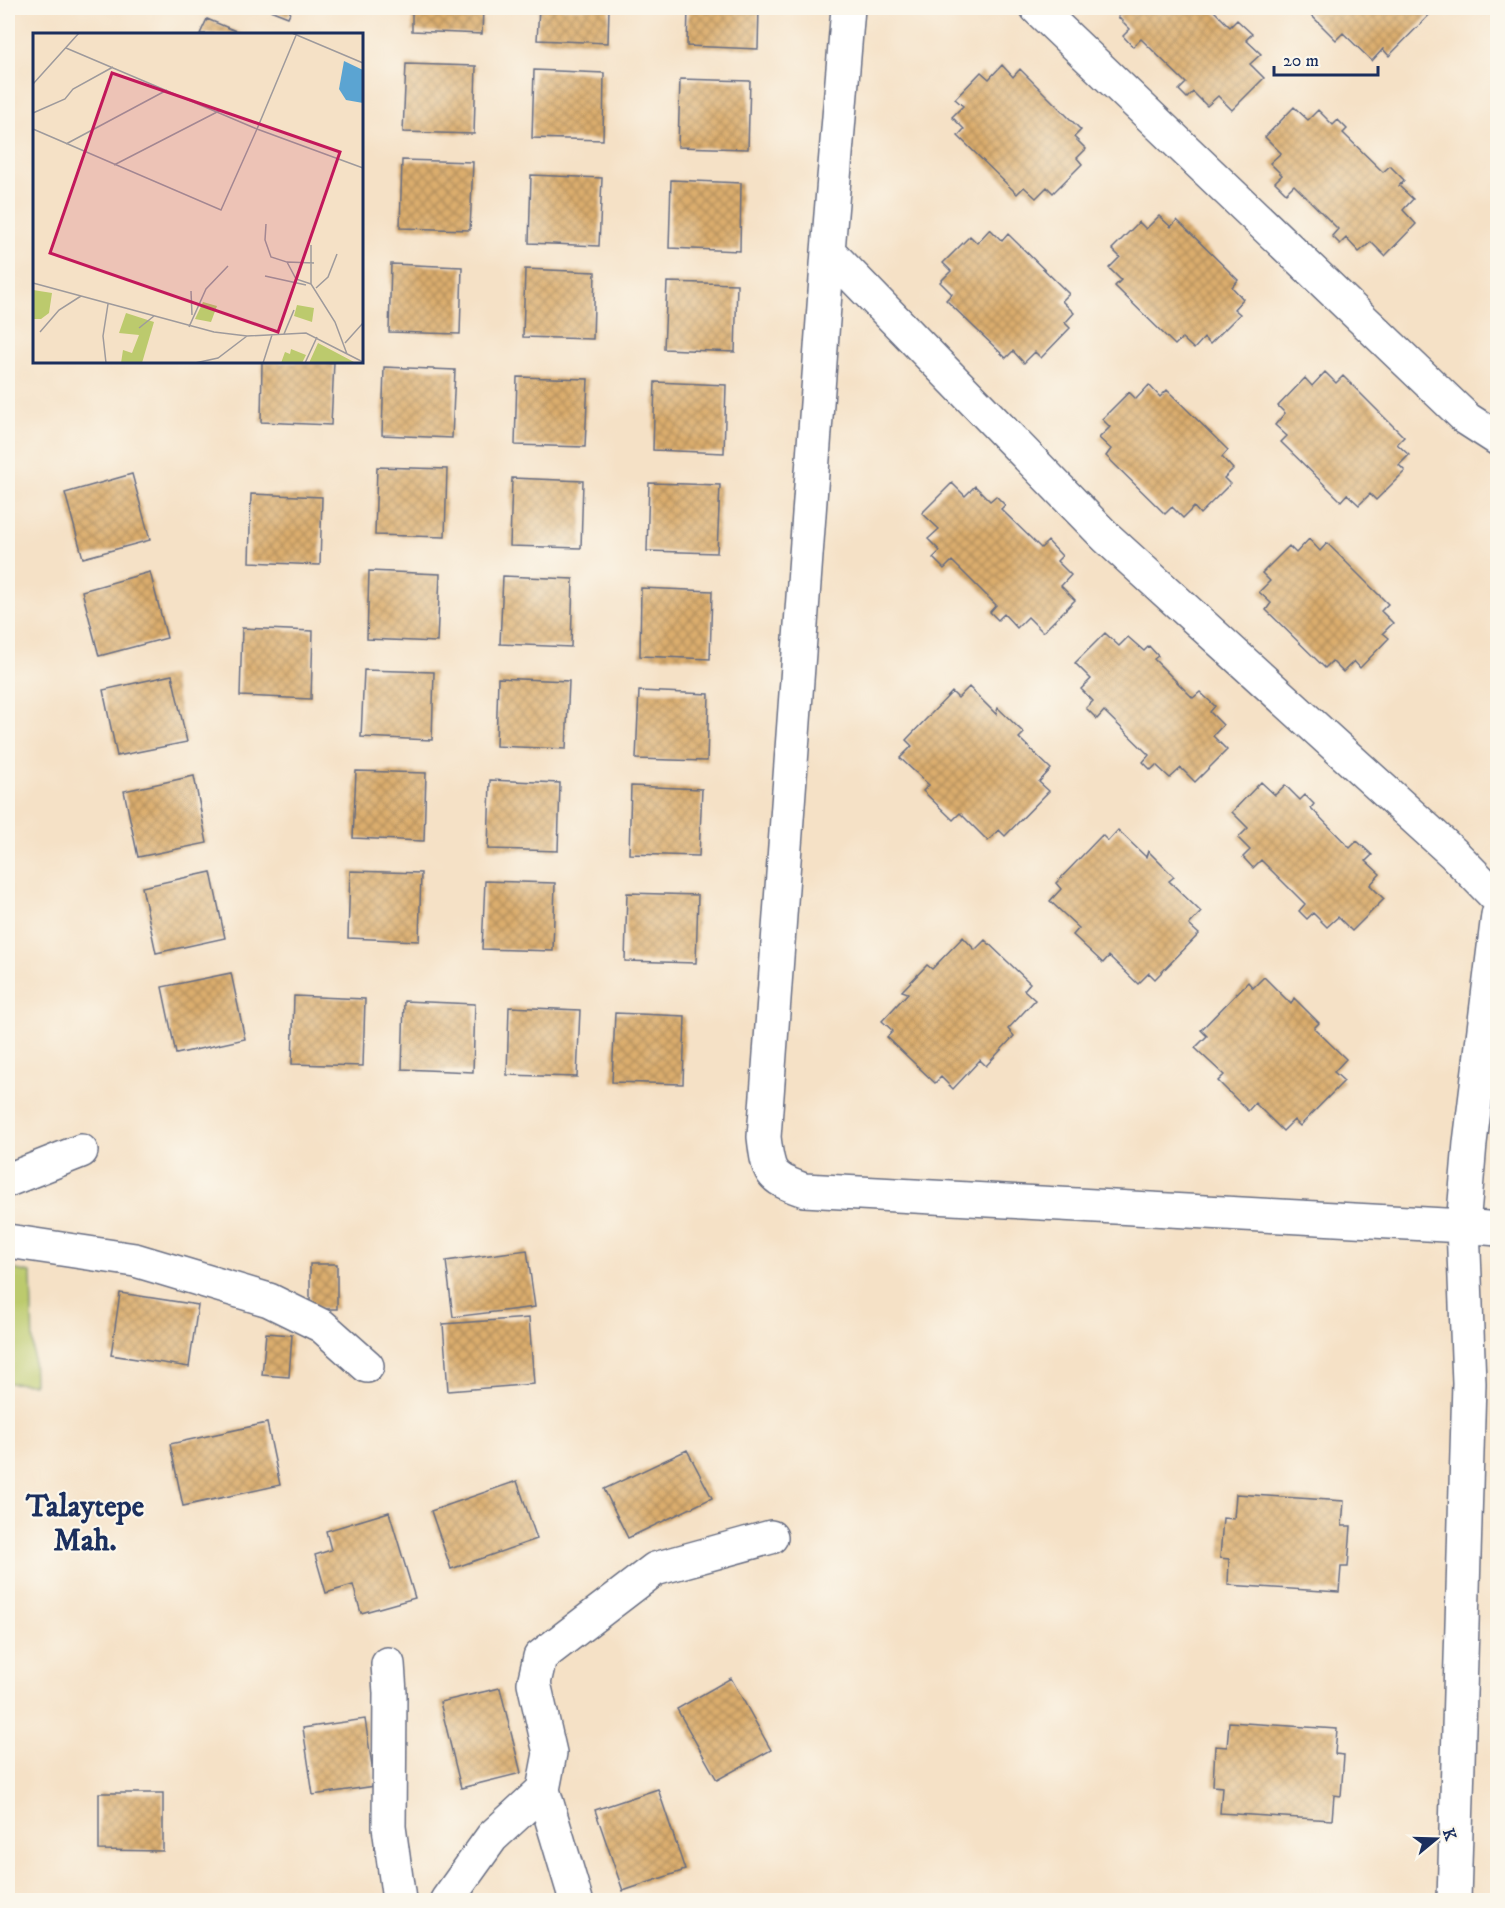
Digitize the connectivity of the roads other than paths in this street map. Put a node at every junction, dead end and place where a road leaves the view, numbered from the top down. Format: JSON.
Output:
{"nodes":[{"id":1,"x":848,"y":8,"type":"edge"},
{"id":2,"x":1037,"y":8,"type":"edge"},
{"id":3,"x":828,"y":251,"type":"junction"},
{"id":4,"x":1497,"y":439,"type":"edge"},
{"id":5,"x":1497,"y":899,"type":"edge"},
{"id":6,"x":1497,"y":915,"type":"edge"},
{"id":7,"x":81,"y":1151,"type":"dead end"},
{"id":8,"x":8,"y":1180,"type":"edge"},
{"id":9,"x":1463,"y":1226,"type":"junction"},
{"id":10,"x":1497,"y":1228,"type":"edge"},
{"id":11,"x":8,"y":1241,"type":"edge"},
{"id":12,"x":367,"y":1366,"type":"dead end"},
{"id":13,"x":771,"y":1537,"type":"dead end"},
{"id":14,"x":388,"y":1664,"type":"dead end"},
{"id":15,"x":543,"y":1790,"type":"junction"},
{"id":16,"x":399,"y":1900,"type":"edge"},
{"id":17,"x":447,"y":1900,"type":"edge"},
{"id":18,"x":576,"y":1900,"type":"edge"},
{"id":19,"x":1454,"y":1900,"type":"edge"}],
"edges":[{"from":1,"to":3,"type":"street"},
{"from":2,"to":4,"type":"street"},
{"from":3,"to":5,"type":"street"},
{"from":3,"to":9,"type":"street"},
{"from":6,"to":9,"type":"street"},
{"from":7,"to":8,"type":"street"},
{"from":9,"to":10,"type":"street"},
{"from":9,"to":19,"type":"street"},
{"from":11,"to":12,"type":"street"},
{"from":13,"to":15,"type":"street"},
{"from":14,"to":16,"type":"street"},
{"from":15,"to":17,"type":"street"},
{"from":15,"to":18,"type":"street"}]}
